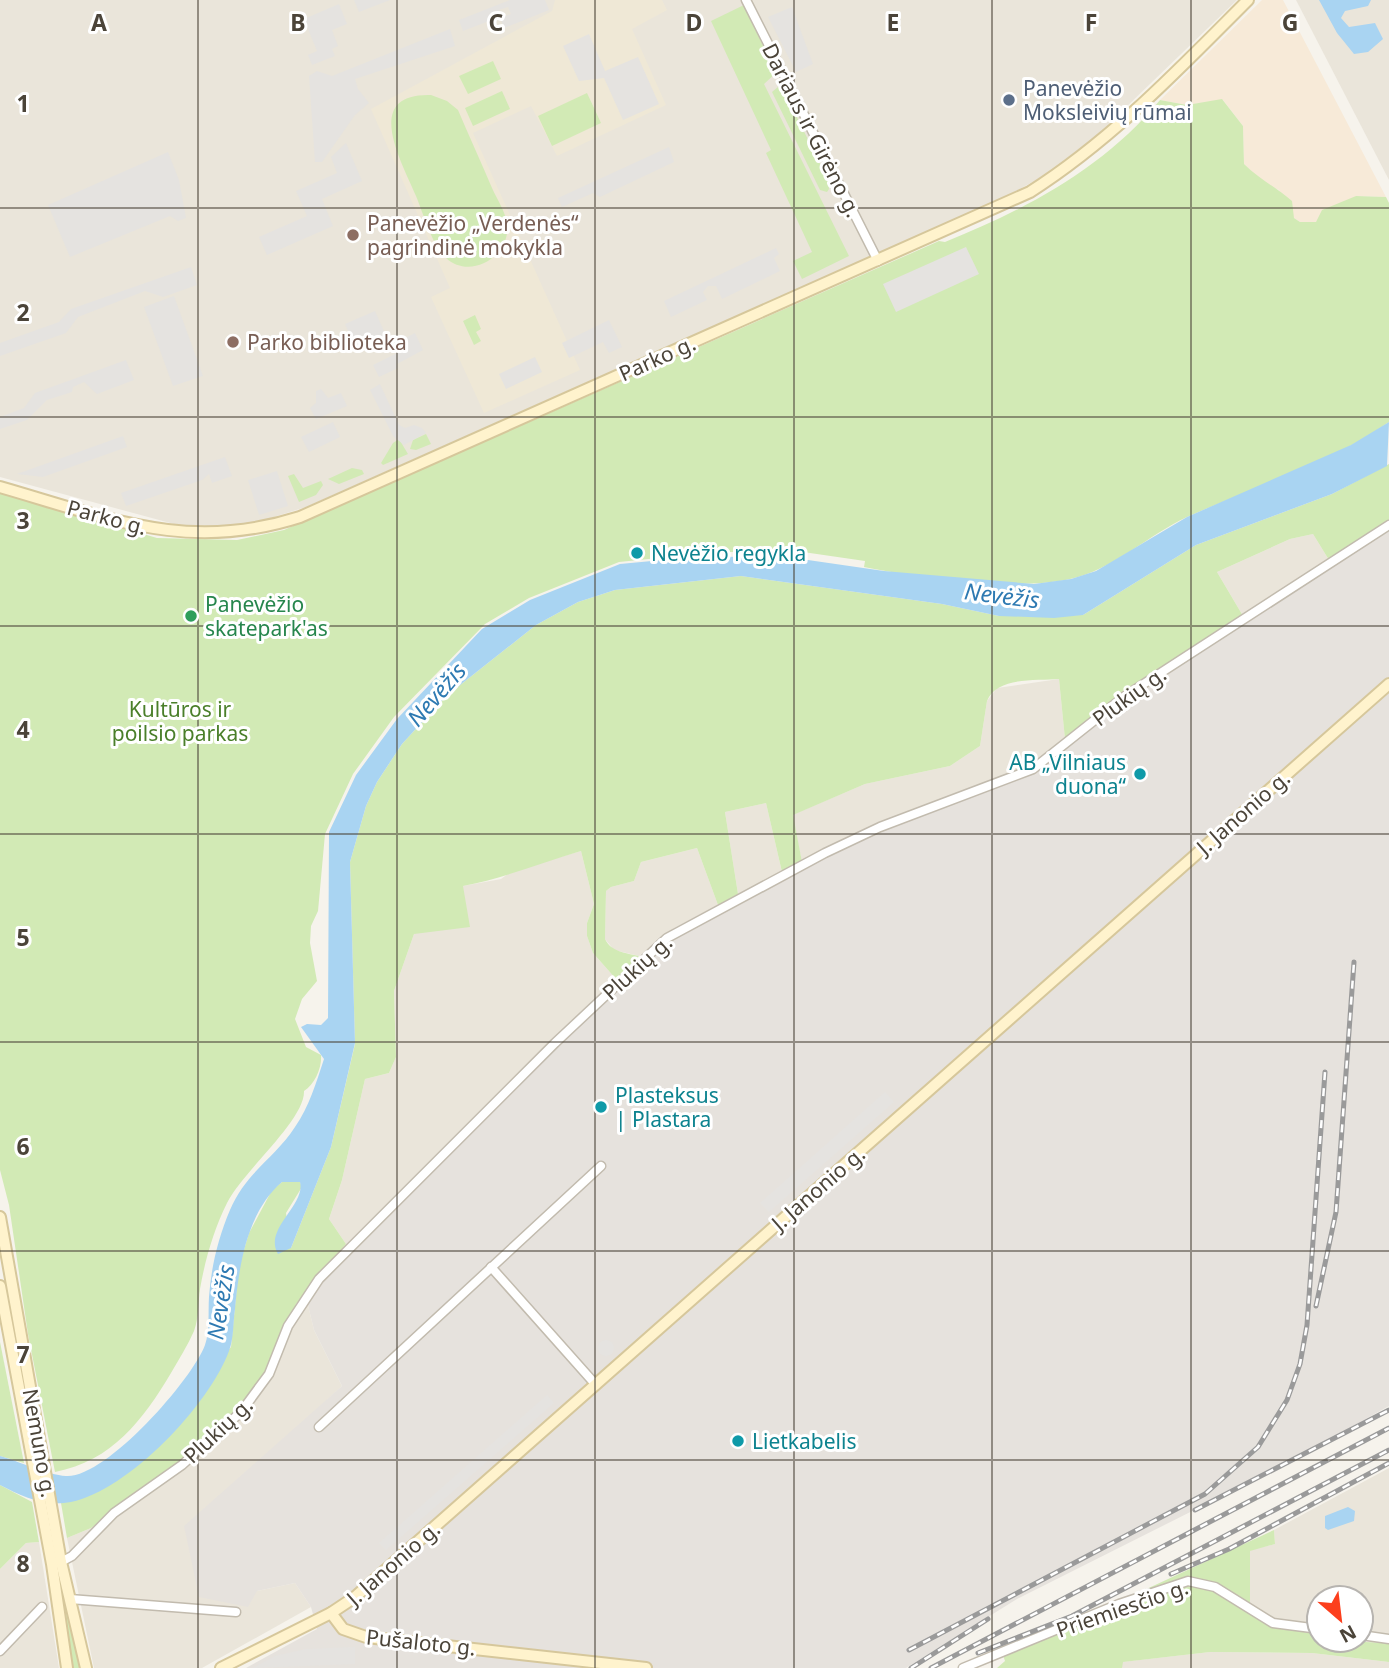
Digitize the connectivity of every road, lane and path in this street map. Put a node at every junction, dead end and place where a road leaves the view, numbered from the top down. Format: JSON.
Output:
{"nodes":[{"id":1,"x":746,"y":0,"type":"edge"},
{"id":2,"x":1248,"y":0,"type":"edge"},
{"id":3,"x":878,"y":261,"type":"junction"},
{"id":4,"x":0,"y":487,"type":"edge"},
{"id":5,"x":1389,"y":525,"type":"edge"},
{"id":6,"x":1389,"y":684,"type":"edge"},
{"id":7,"x":601,"y":1166,"type":"dead end"},
{"id":8,"x":0,"y":1217,"type":"edge"},
{"id":9,"x":491,"y":1268,"type":"junction"},
{"id":10,"x":0,"y":1286,"type":"edge"},
{"id":11,"x":21,"y":1369,"type":"junction"},
{"id":12,"x":596,"y":1385,"type":"junction"},
{"id":13,"x":319,"y":1427,"type":"dead end"},
{"id":14,"x":57,"y":1563,"type":"junction"},
{"id":15,"x":70,"y":1599,"type":"junction"},
{"id":16,"x":42,"y":1607,"type":"dead end"},
{"id":17,"x":236,"y":1612,"type":"dead end"},
{"id":18,"x":331,"y":1613,"type":"junction"},
{"id":19,"x":1305,"y":1627,"type":"edge"},
{"id":20,"x":0,"y":1651,"type":"edge"},
{"id":21,"x":225,"y":1667,"type":"edge"},
{"id":22,"x":67,"y":1668,"type":"edge"},
{"id":23,"x":86,"y":1668,"type":"edge"},
{"id":24,"x":646,"y":1668,"type":"edge"},
{"id":25,"x":963,"y":1668,"type":"edge"}],
"edges":[{"from":1,"to":3,"type":"street","name":"Dariaus ir Girėno g."},
{"from":2,"to":3,"type":"main road","name":"Parko g."},
{"from":3,"to":4,"type":"main road","name":"Parko g."},
{"from":5,"to":14,"type":"street","name":"Plukių g."},
{"from":6,"to":12,"type":"main road","name":"J. Janonio g."},
{"from":7,"to":9,"type":"street"},
{"from":8,"to":11,"type":"main road","name":"Nemuno g."},
{"from":9,"to":12,"type":"street"},
{"from":9,"to":13,"type":"street"},
{"from":10,"to":11,"type":"main road","name":"Nemuno g."},
{"from":11,"to":14,"type":"main road","name":"Nemuno g."},
{"from":12,"to":18,"type":"main road","name":"J. Janonio g."},
{"from":14,"to":15,"type":"main road","name":"Nemuno g."},
{"from":14,"to":22,"type":"main road","name":"Nemuno g."},
{"from":15,"to":17,"type":"street"},
{"from":15,"to":23,"type":"main road","name":"Nemuno g."},
{"from":16,"to":20,"type":"street"},
{"from":18,"to":21,"type":"main road","name":"J. Janonio g."},
{"from":18,"to":24,"type":"main road","name":"Pušaloto g."},
{"from":19,"to":25,"type":"street","name":"Priemiesčio g."}]}
